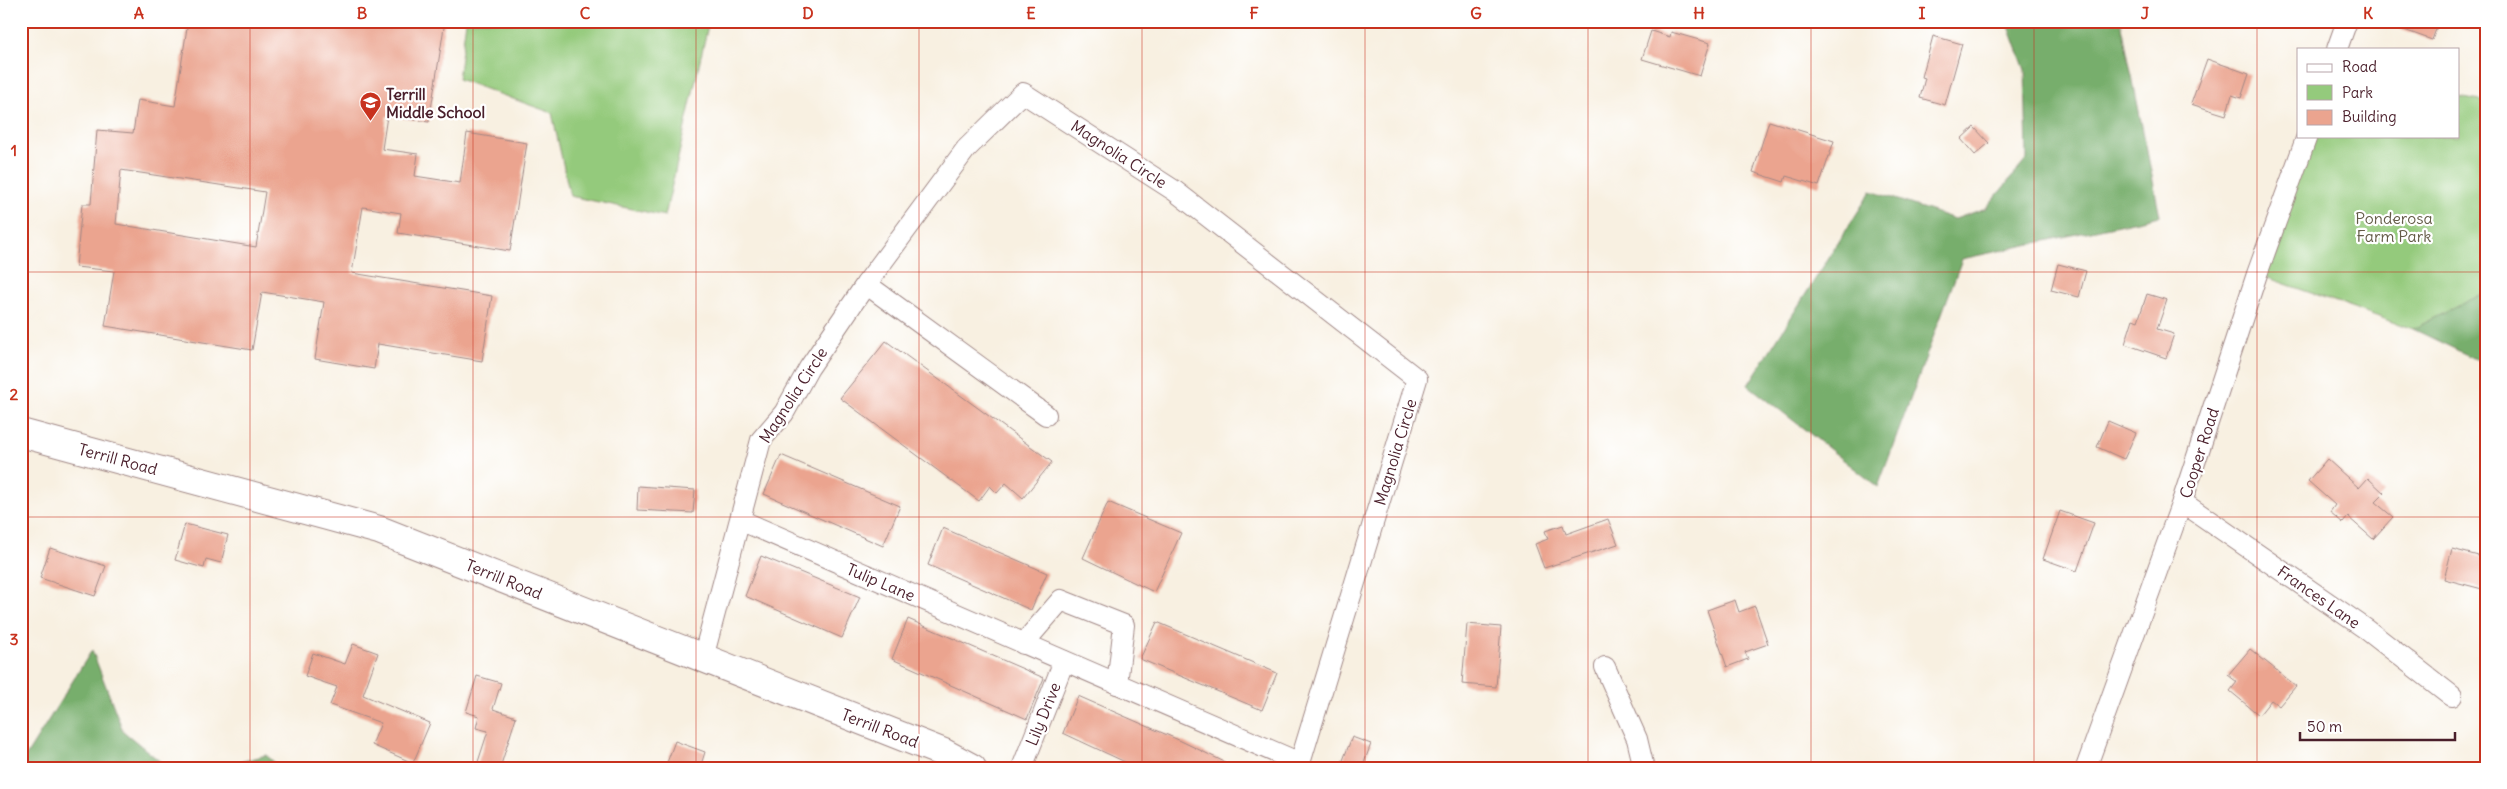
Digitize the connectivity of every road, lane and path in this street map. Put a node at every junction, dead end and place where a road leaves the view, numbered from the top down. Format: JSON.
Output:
{"nodes":[{"id":1,"x":2347,"y":21,"type":"edge"},
{"id":2,"x":2337,"y":48,"type":"edge"},
{"id":3,"x":2306,"y":138,"type":"edge"},
{"id":4,"x":866,"y":284,"type":"junction"},
{"id":5,"x":1046,"y":414,"type":"dead end"},
{"id":6,"x":21,"y":433,"type":"edge"},
{"id":7,"x":2182,"y":502,"type":"junction"},
{"id":8,"x":740,"y":520,"type":"junction"},
{"id":9,"x":1023,"y":644,"type":"junction"},
{"id":10,"x":703,"y":658,"type":"junction"},
{"id":11,"x":1064,"y":661,"type":"junction"},
{"id":12,"x":1605,"y":667,"type":"dead end"},
{"id":13,"x":1117,"y":684,"type":"junction"},
{"id":14,"x":2452,"y":696,"type":"dead end"},
{"id":15,"x":1300,"y":764,"type":"joint"},
{"id":16,"x":972,"y":768,"type":"edge"},
{"id":17,"x":1022,"y":768,"type":"edge"},
{"id":18,"x":1644,"y":768,"type":"edge"},
{"id":19,"x":2086,"y":768,"type":"edge"}],
"edges":[{"from":1,"to":2,"type":"street"},
{"from":3,"to":7,"type":"street","name":"Cooper Road"},
{"from":4,"to":5,"type":"street"},
{"from":4,"to":8,"type":"street","name":"Magnolia Circle"},
{"from":4,"to":15,"type":"street","name":"Magnolia Circle"},
{"from":6,"to":10,"type":"street","name":"Terrill Road"},
{"from":7,"to":14,"type":"street","name":"Frances Lane"},
{"from":7,"to":19,"type":"street","name":"Cooper Road"},
{"from":8,"to":9,"type":"street","name":"Tulip Lane"},
{"from":8,"to":10,"type":"street","name":"Magnolia Circle"},
{"from":9,"to":11,"type":"street","name":"Tulip Lane"},
{"from":9,"to":13,"type":"street"},
{"from":10,"to":16,"type":"street","name":"Terrill Road"},
{"from":11,"to":13,"type":"street","name":"Tulip Lane"},
{"from":11,"to":17,"type":"street","name":"Lily Drive"},
{"from":12,"to":18,"type":"street"},
{"from":13,"to":15,"type":"street","name":"Tulip Lane"}]}
